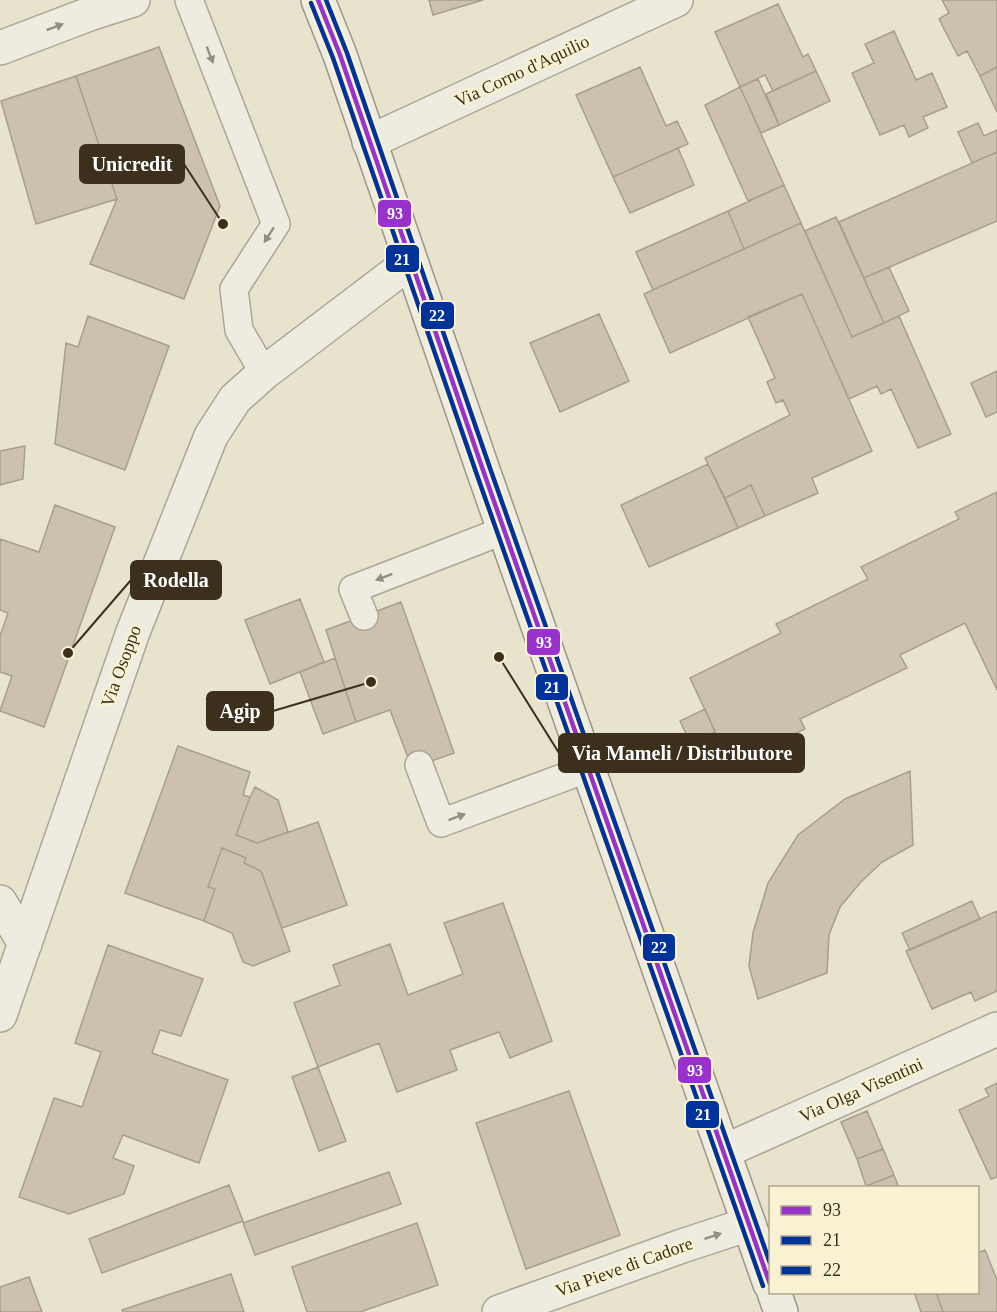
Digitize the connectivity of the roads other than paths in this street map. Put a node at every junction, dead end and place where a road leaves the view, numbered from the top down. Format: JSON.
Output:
{"nodes":[{"id":1,"x":133,"y":0,"type":"edge"},
{"id":2,"x":189,"y":0,"type":"edge"},
{"id":3,"x":318,"y":0,"type":"edge"},
{"id":4,"x":676,"y":0,"type":"edge"},
{"id":5,"x":0,"y":48,"type":"edge"},
{"id":6,"x":369,"y":142,"type":"junction"},
{"id":7,"x":410,"y":262,"type":"junction"},
{"id":8,"x":264,"y":373,"type":"junction"},
{"id":9,"x":505,"y":530,"type":"junction"},
{"id":10,"x":364,"y":616,"type":"dead end"},
{"id":11,"x":419,"y":765,"type":"dead end"},
{"id":12,"x":589,"y":768,"type":"junction"},
{"id":13,"x":0,"y":902,"type":"edge"},
{"id":14,"x":25,"y":944,"type":"junction"},
{"id":15,"x":0,"y":1015,"type":"edge"},
{"id":16,"x":997,"y":1029,"type":"edge"},
{"id":17,"x":725,"y":1151,"type":"junction"},
{"id":18,"x":749,"y":1224,"type":"junction"},
{"id":19,"x":769,"y":1279,"type":"edge"},
{"id":20,"x":774,"y":1294,"type":"edge"},
{"id":21,"x":499,"y":1312,"type":"edge"},
{"id":22,"x":781,"y":1312,"type":"edge"}],
"edges":[{"from":5,"to":1,"type":"street","one_way":true},
{"from":2,"to":8,"type":"lane","one_way":true},
{"from":3,"to":6,"type":"street"},
{"from":4,"to":6,"type":"street","name":"Via Corno d'Aquilio"},
{"from":6,"to":7,"type":"street"},
{"from":7,"to":8,"type":"street","name":"Via Osoppo"},
{"from":7,"to":9,"type":"street"},
{"from":8,"to":14,"type":"street","name":"Via Osoppo"},
{"from":9,"to":10,"type":"lane","one_way":true},
{"from":9,"to":12,"type":"street"},
{"from":11,"to":12,"type":"lane","one_way":true},
{"from":12,"to":17,"type":"street"},
{"from":13,"to":14,"type":"street"},
{"from":14,"to":15,"type":"street","name":"Via Osoppo"},
{"from":16,"to":17,"type":"street","name":"Via Olga Visentini"},
{"from":17,"to":18,"type":"street"},
{"from":18,"to":19,"type":"street"},
{"from":21,"to":18,"type":"street","name":"Via Pieve di Cadore","one_way":true},
{"from":20,"to":22,"type":"street"}]}
